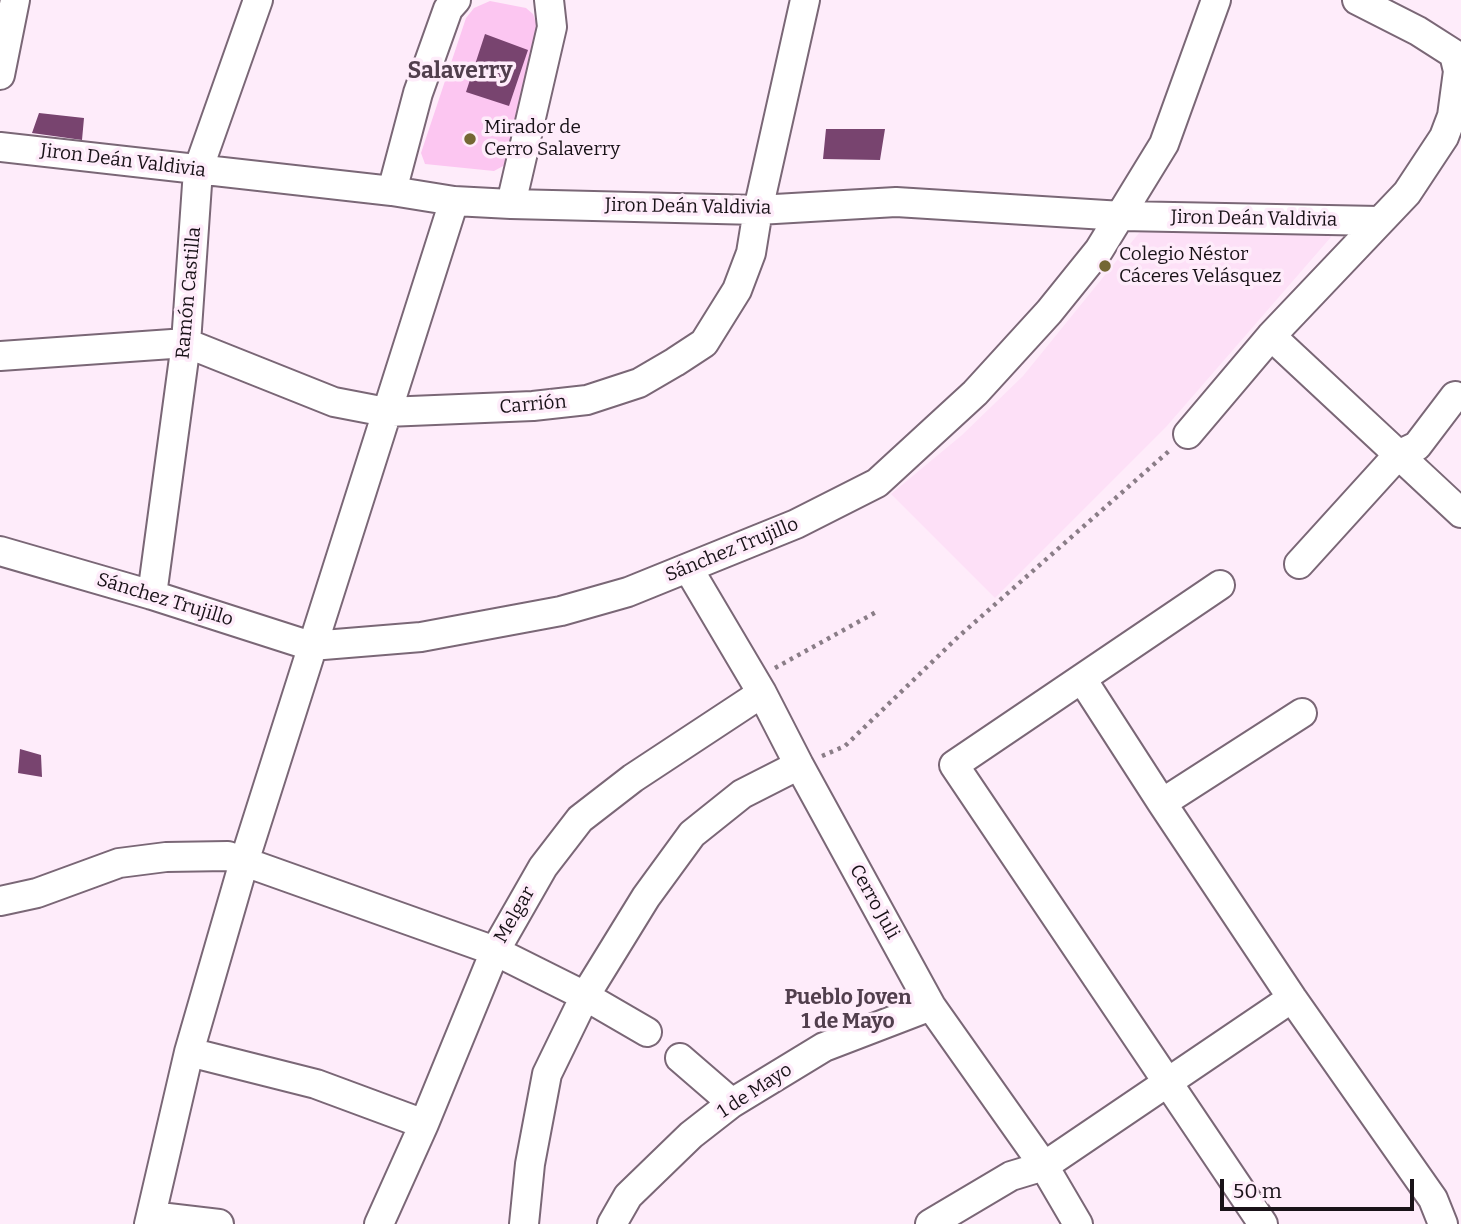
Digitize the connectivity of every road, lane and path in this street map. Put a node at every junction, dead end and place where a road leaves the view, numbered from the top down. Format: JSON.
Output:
{"nodes":[{"id":1,"x":15,"y":0,"type":"edge"},
{"id":2,"x":258,"y":0,"type":"edge"},
{"id":3,"x":456,"y":0,"type":"edge"},
{"id":4,"x":549,"y":0,"type":"edge"},
{"id":5,"x":806,"y":0,"type":"edge"},
{"id":6,"x":1216,"y":0,"type":"edge"},
{"id":7,"x":1356,"y":0,"type":"edge"},
{"id":8,"x":0,"y":75,"type":"edge"},
{"id":9,"x":0,"y":146,"type":"edge"},
{"id":10,"x":198,"y":170,"type":"junction"},
{"id":11,"x":392,"y":191,"type":"junction"},
{"id":12,"x":454,"y":201,"type":"junction"},
{"id":13,"x":511,"y":204,"type":"junction"},
{"id":14,"x":758,"y":210,"type":"junction"},
{"id":15,"x":1122,"y":216,"type":"junction"},
{"id":16,"x":1378,"y":222,"type":"junction"},
{"id":17,"x":1271,"y":336,"type":"junction"},
{"id":18,"x":186,"y":344,"type":"junction"},
{"id":19,"x":0,"y":356,"type":"edge"},
{"id":20,"x":1455,"y":396,"type":"dead end"},
{"id":21,"x":386,"y":412,"type":"junction"},
{"id":22,"x":1188,"y":434,"type":"joint"},
{"id":23,"x":1398,"y":455,"type":"junction"},
{"id":24,"x":1461,"y":513,"type":"edge"},
{"id":25,"x":0,"y":551,"type":"edge"},
{"id":26,"x":1299,"y":564,"type":"dead end"},
{"id":27,"x":688,"y":568,"type":"junction"},
{"id":28,"x":1220,"y":585,"type":"dead end"},
{"id":29,"x":152,"y":595,"type":"junction"},
{"id":30,"x":878,"y":611,"type":"dead end"},
{"id":31,"x":311,"y":646,"type":"junction"},
{"id":32,"x":1082,"y":679,"type":"junction"},
{"id":33,"x":758,"y":687,"type":"junction"},
{"id":34,"x":1302,"y":713,"type":"dead end"},
{"id":35,"x":799,"y":765,"type":"junction"},
{"id":36,"x":1162,"y":803,"type":"junction"},
{"id":37,"x":244,"y":862,"type":"junction"},
{"id":38,"x":0,"y":901,"type":"edge"},
{"id":39,"x":495,"y":951,"type":"junction"},
{"id":40,"x":585,"y":996,"type":"junction"},
{"id":41,"x":1292,"y":998,"type":"junction"},
{"id":42,"x":931,"y":1006,"type":"junction"},
{"id":43,"x":647,"y":1032,"type":"dead end"},
{"id":44,"x":188,"y":1052,"type":"junction"},
{"id":45,"x":680,"y":1058,"type":"dead end"},
{"id":46,"x":1166,"y":1082,"type":"junction"},
{"id":47,"x":732,"y":1103,"type":"junction"},
{"id":48,"x":424,"y":1124,"type":"junction"},
{"id":49,"x":1044,"y":1166,"type":"junction"},
{"id":50,"x":150,"y":1220,"type":"edge"},
{"id":51,"x":219,"y":1224,"type":"edge"},
{"id":52,"x":379,"y":1224,"type":"edge"},
{"id":53,"x":524,"y":1224,"type":"edge"},
{"id":54,"x":612,"y":1224,"type":"edge"},
{"id":55,"x":930,"y":1224,"type":"edge"},
{"id":56,"x":1078,"y":1224,"type":"edge"},
{"id":57,"x":1263,"y":1224,"type":"edge"},
{"id":58,"x":1443,"y":1224,"type":"edge"}],
"edges":[{"from":1,"to":8,"type":"street"},
{"from":2,"to":10,"type":"street","name":"Ramón Castilla"},
{"from":3,"to":11,"type":"street"},
{"from":4,"to":13,"type":"street"},
{"from":5,"to":14,"type":"street","name":"Carrión"},
{"from":6,"to":15,"type":"street","name":"Sánchez Trujillo"},
{"from":7,"to":16,"type":"street"},
{"from":9,"to":10,"type":"street","name":"Jiron Deán Valdivia"},
{"from":10,"to":11,"type":"street","name":"Jiron Deán Valdivia"},
{"from":10,"to":18,"type":"street","name":"Ramón Castilla"},
{"from":11,"to":12,"type":"street","name":"Jiron Deán Valdivia"},
{"from":12,"to":13,"type":"street","name":"Jiron Deán Valdivia"},
{"from":12,"to":21,"type":"street"},
{"from":13,"to":14,"type":"street","name":"Jiron Deán Valdivia"},
{"from":14,"to":15,"type":"street","name":"Jiron Deán Valdivia"},
{"from":14,"to":21,"type":"street","name":"Carrión"},
{"from":15,"to":16,"type":"street","name":"Jiron Deán Valdivia"},
{"from":15,"to":27,"type":"street","name":"Sánchez Trujillo"},
{"from":16,"to":17,"type":"street"},
{"from":17,"to":22,"type":"street"},
{"from":17,"to":23,"type":"street"},
{"from":18,"to":19,"type":"street","name":"Carrión"},
{"from":18,"to":21,"type":"street","name":"Carrión"},
{"from":18,"to":29,"type":"street","name":"Ramón Castilla"},
{"from":20,"to":23,"type":"street"},
{"from":21,"to":31,"type":"street"},
{"from":22,"to":35,"type":"path"},
{"from":23,"to":24,"type":"street"},
{"from":23,"to":26,"type":"street"},
{"from":25,"to":29,"type":"street","name":"Sánchez Trujillo"},
{"from":27,"to":31,"type":"street","name":"Sánchez Trujillo"},
{"from":27,"to":33,"type":"street","name":"Cerro Juli"},
{"from":28,"to":32,"type":"street"},
{"from":29,"to":31,"type":"street","name":"Sánchez Trujillo"},
{"from":30,"to":33,"type":"path"},
{"from":31,"to":37,"type":"street"},
{"from":32,"to":36,"type":"street"},
{"from":32,"to":46,"type":"street"},
{"from":33,"to":35,"type":"street","name":"Cerro Juli"},
{"from":33,"to":39,"type":"street","name":"Melgar"},
{"from":34,"to":36,"type":"street"},
{"from":35,"to":40,"type":"street"},
{"from":35,"to":42,"type":"street","name":"Cerro Juli"},
{"from":36,"to":41,"type":"street"},
{"from":37,"to":38,"type":"street"},
{"from":37,"to":39,"type":"street"},
{"from":37,"to":44,"type":"street"},
{"from":39,"to":40,"type":"street"},
{"from":39,"to":48,"type":"street","name":"Melgar"},
{"from":40,"to":43,"type":"street"},
{"from":40,"to":53,"type":"street"},
{"from":41,"to":46,"type":"street"},
{"from":41,"to":58,"type":"street"},
{"from":42,"to":47,"type":"street","name":"1 de Mayo"},
{"from":42,"to":49,"type":"street","name":"Cerro Juli"},
{"from":44,"to":48,"type":"street"},
{"from":44,"to":50,"type":"street"},
{"from":45,"to":47,"type":"street"},
{"from":46,"to":49,"type":"street"},
{"from":46,"to":57,"type":"street"},
{"from":47,"to":54,"type":"street","name":"1 de Mayo"},
{"from":48,"to":52,"type":"street","name":"Melgar"},
{"from":49,"to":55,"type":"street"},
{"from":49,"to":56,"type":"street","name":"Cerro Juli"},
{"from":50,"to":51,"type":"street"}]}
